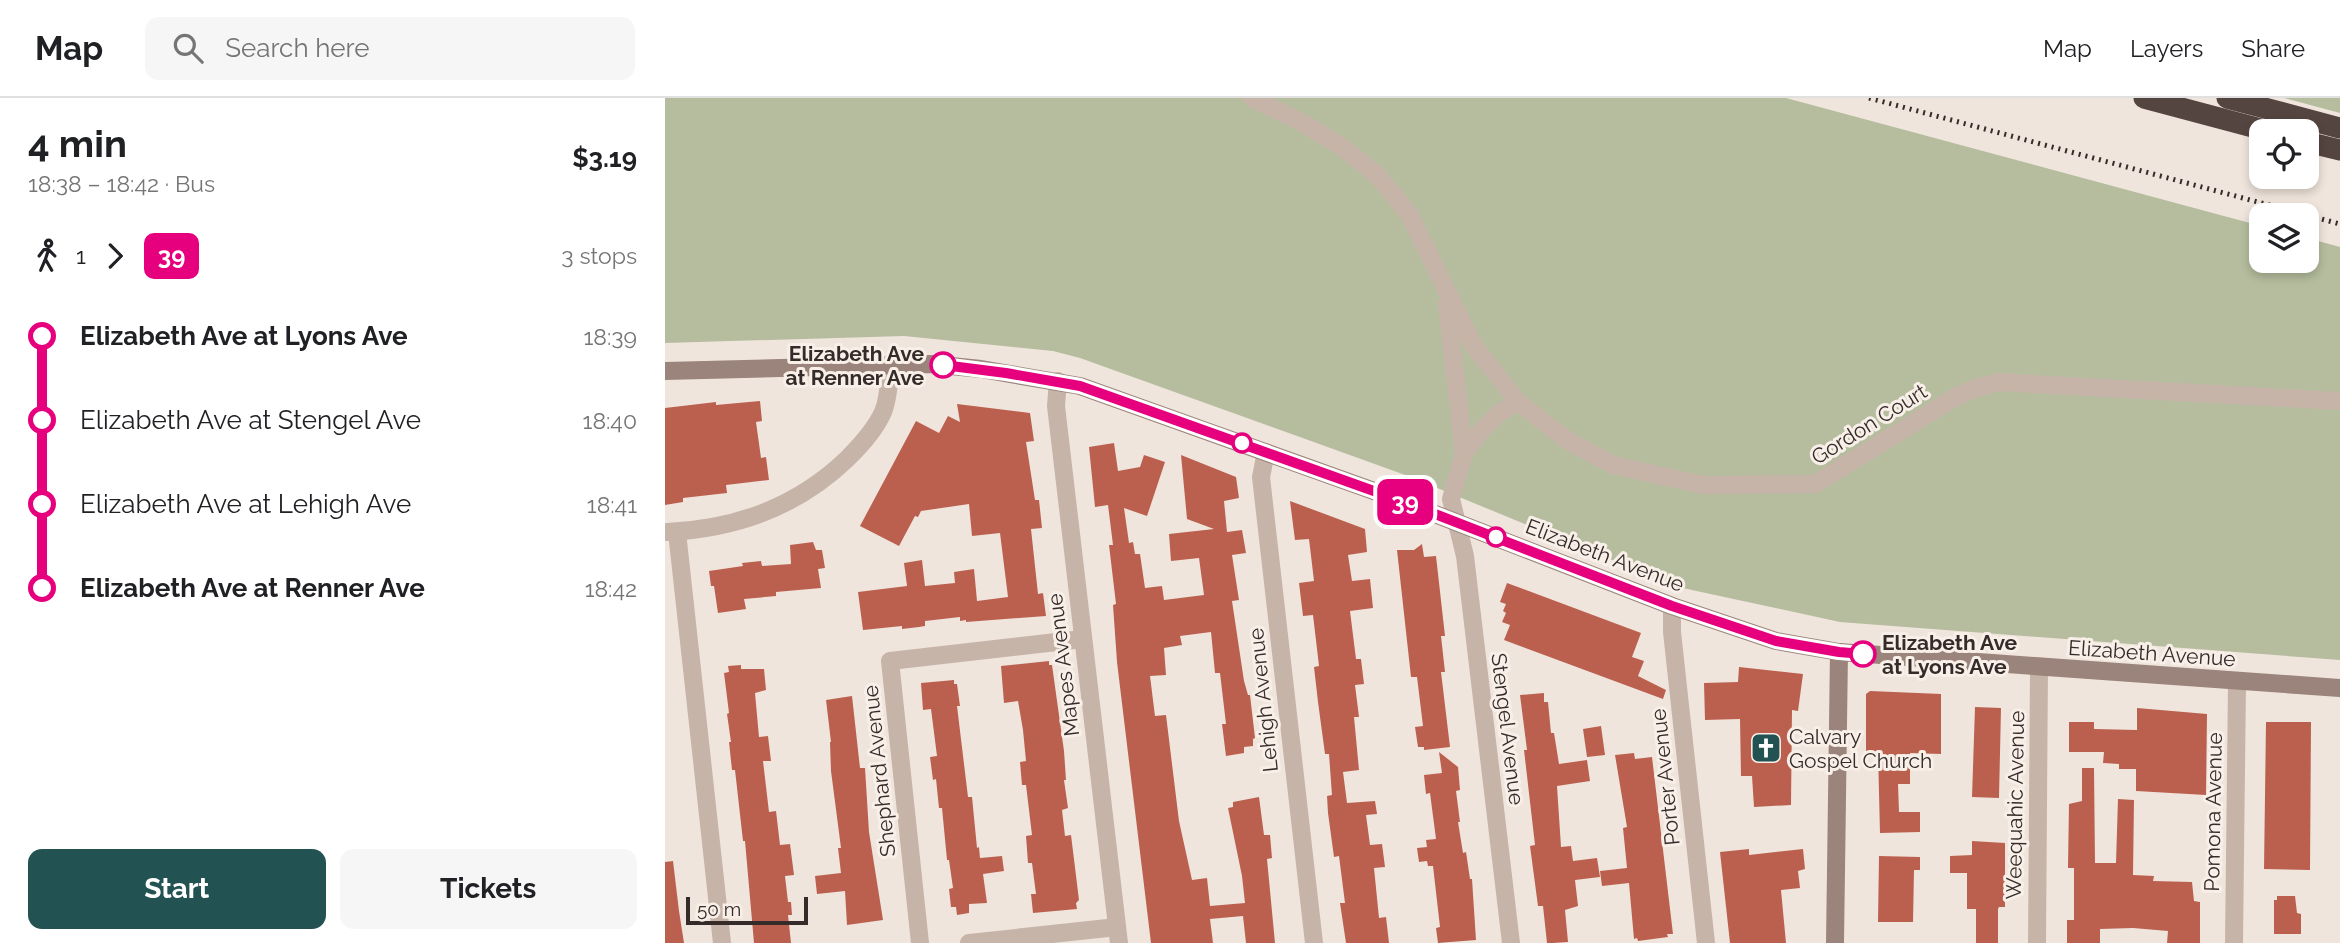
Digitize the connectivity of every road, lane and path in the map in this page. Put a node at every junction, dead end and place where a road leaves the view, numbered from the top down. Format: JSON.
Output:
{"nodes":[{"id":1,"x":1252,"y":98,"type":"edge"},
{"id":2,"x":2144,"y":98,"type":"edge"},
{"id":3,"x":2227,"y":98,"type":"edge"},
{"id":4,"x":2249,"y":126,"type":"edge"},
{"id":5,"x":2340,"y":128,"type":"edge"},
{"id":6,"x":2319,"y":145,"type":"edge"},
{"id":7,"x":2340,"y":150,"type":"edge"},
{"id":8,"x":1446,"y":293,"type":"junction"},
{"id":9,"x":891,"y":364,"type":"junction"},
{"id":10,"x":665,"y":370,"type":"edge"},
{"id":11,"x":1058,"y":381,"type":"junction"},
{"id":12,"x":2340,"y":401,"type":"edge"},
{"id":13,"x":1518,"y":402,"type":"junction"},
{"id":14,"x":1266,"y":452,"type":"junction"},
{"id":15,"x":1464,"y":453,"type":"junction"},
{"id":16,"x":1457,"y":522,"type":"junction"},
{"id":17,"x":671,"y":532,"type":"edge"},
{"id":18,"x":1672,"y":606,"type":"junction"},
{"id":19,"x":1083,"y":639,"type":"junction"},
{"id":20,"x":1839,"y":652,"type":"junction"},
{"id":21,"x":2039,"y":667,"type":"junction"},
{"id":22,"x":2238,"y":682,"type":"junction"},
{"id":23,"x":2340,"y":688,"type":"edge"},
{"id":24,"x":1118,"y":935,"type":"edge"},
{"id":25,"x":722,"y":943,"type":"edge"},
{"id":26,"x":920,"y":943,"type":"edge"},
{"id":27,"x":969,"y":943,"type":"edge"},
{"id":28,"x":1314,"y":943,"type":"edge"},
{"id":29,"x":1511,"y":943,"type":"edge"},
{"id":30,"x":1706,"y":943,"type":"edge"},
{"id":31,"x":1835,"y":943,"type":"edge"},
{"id":32,"x":2036,"y":943,"type":"edge"},
{"id":33,"x":2234,"y":943,"type":"edge"}],
"edges":[{"from":1,"to":8,"type":"street","name":"Gordon Court"},
{"from":2,"to":4,"type":"highway"},
{"from":3,"to":5,"type":"highway"},
{"from":6,"to":7,"type":"highway"},
{"from":8,"to":13,"type":"street","name":"Gordon Court"},
{"from":8,"to":15,"type":"street"},
{"from":9,"to":10,"type":"main road","name":"Elizabeth Avenue"},
{"from":9,"to":11,"type":"main road","name":"Elizabeth Avenue"},
{"from":9,"to":17,"type":"street"},
{"from":11,"to":14,"type":"main road","name":"Elizabeth Avenue"},
{"from":11,"to":19,"type":"street","name":"Mapes Avenue"},
{"from":12,"to":13,"type":"street","name":"Gordon Court"},
{"from":13,"to":15,"type":"street"},
{"from":14,"to":16,"type":"main road","name":"Elizabeth Avenue"},
{"from":14,"to":28,"type":"street","name":"Lehigh Avenue"},
{"from":15,"to":16,"type":"street","name":"Stengel Avenue"},
{"from":16,"to":18,"type":"main road","name":"Elizabeth Avenue"},
{"from":16,"to":29,"type":"street","name":"Stengel Avenue"},
{"from":17,"to":25,"type":"street"},
{"from":18,"to":20,"type":"main road","name":"Elizabeth Avenue"},
{"from":18,"to":30,"type":"street","name":"Porter Avenue"},
{"from":19,"to":24,"type":"street","name":"Mapes Avenue"},
{"from":19,"to":26,"type":"street","name":"Shephard Avenue"},
{"from":20,"to":21,"type":"main road","name":"Elizabeth Avenue"},
{"from":20,"to":31,"type":"main road"},
{"from":21,"to":22,"type":"main road","name":"Elizabeth Avenue"},
{"from":21,"to":32,"type":"street","name":"Weequahic Avenue"},
{"from":22,"to":23,"type":"main road","name":"Elizabeth Avenue"},
{"from":22,"to":33,"type":"street","name":"Pomona Avenue"},
{"from":24,"to":27,"type":"street"}]}
